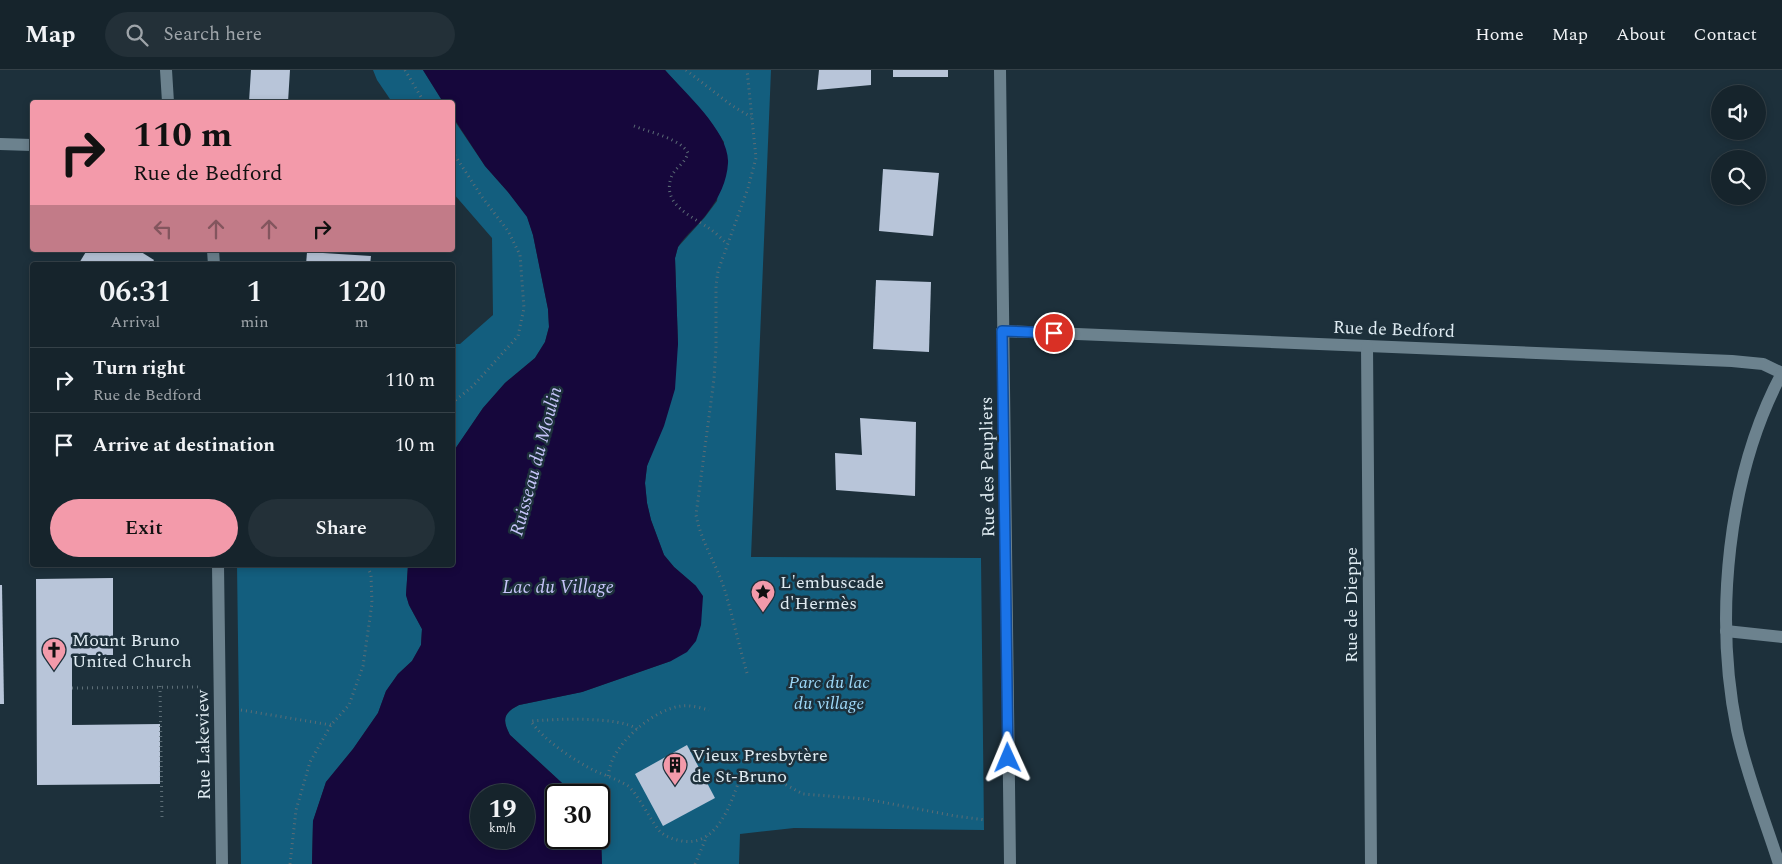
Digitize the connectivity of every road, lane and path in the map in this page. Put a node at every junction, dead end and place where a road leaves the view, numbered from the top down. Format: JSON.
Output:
{"nodes":[{"id":1,"x":166,"y":70,"type":"edge"},
{"id":2,"x":405,"y":70,"type":"edge"},
{"id":3,"x":686,"y":70,"type":"edge"},
{"id":4,"x":747,"y":70,"type":"edge"},
{"id":5,"x":1000,"y":70,"type":"edge"},
{"id":6,"x":168,"y":100,"type":"edge"},
{"id":7,"x":423,"y":100,"type":"edge"},
{"id":8,"x":751,"y":117,"type":"junction"},
{"id":9,"x":634,"y":126,"type":"dead end"},
{"id":10,"x":0,"y":144,"type":"edge"},
{"id":11,"x":30,"y":145,"type":"edge"},
{"id":12,"x":455,"y":156,"type":"edge"},
{"id":13,"x":727,"y":244,"type":"junction"},
{"id":14,"x":1002,"y":331,"type":"junction"},
{"id":15,"x":1367,"y":346,"type":"junction"},
{"id":16,"x":1782,"y":373,"type":"edge"},
{"id":17,"x":455,"y":401,"type":"edge"},
{"id":18,"x":218,"y":567,"type":"edge"},
{"id":19,"x":368,"y":567,"type":"edge"},
{"id":20,"x":1726,"y":631,"type":"junction"},
{"id":21,"x":1782,"y":637,"type":"edge"},
{"id":22,"x":747,"y":673,"type":"dead end"},
{"id":23,"x":160,"y":686,"type":"junction"},
{"id":24,"x":198,"y":686,"type":"dead end"},
{"id":25,"x":72,"y":688,"type":"dead end"},
{"id":26,"x":241,"y":710,"type":"dead end"},
{"id":27,"x":709,"y":710,"type":"dead end"},
{"id":28,"x":331,"y":725,"type":"junction"},
{"id":29,"x":637,"y":729,"type":"junction"},
{"id":30,"x":608,"y":776,"type":"junction"},
{"id":31,"x":777,"y":780,"type":"dead end"},
{"id":32,"x":739,"y":781,"type":"dead end"},
{"id":33,"x":162,"y":818,"type":"dead end"},
{"id":34,"x":986,"y":820,"type":"dead end"},
{"id":35,"x":708,"y":836,"type":"junction"},
{"id":36,"x":222,"y":864,"type":"edge"},
{"id":37,"x":290,"y":864,"type":"edge"},
{"id":38,"x":695,"y":864,"type":"edge"},
{"id":39,"x":1010,"y":864,"type":"edge"},
{"id":40,"x":1371,"y":864,"type":"edge"},
{"id":41,"x":1779,"y":864,"type":"edge"}],
"edges":[{"from":1,"to":6,"type":"street"},
{"from":2,"to":7,"type":"path"},
{"from":3,"to":8,"type":"path"},
{"from":4,"to":8,"type":"path"},
{"from":5,"to":14,"type":"street","name":"Rue des Peupliers"},
{"from":8,"to":13,"type":"path"},
{"from":9,"to":13,"type":"path"},
{"from":10,"to":11,"type":"street"},
{"from":12,"to":17,"type":"path"},
{"from":13,"to":22,"type":"path"},
{"from":14,"to":15,"type":"street","name":"Rue de Bedford"},
{"from":14,"to":39,"type":"street","name":"Rue des Peupliers"},
{"from":15,"to":16,"type":"street","name":"Rue de Bedford"},
{"from":15,"to":40,"type":"street","name":"Rue de Dieppe"},
{"from":16,"to":20,"type":"street"},
{"from":18,"to":36,"type":"street","name":"Rue Lakeview"},
{"from":19,"to":28,"type":"path"},
{"from":20,"to":21,"type":"street"},
{"from":20,"to":41,"type":"street"},
{"from":23,"to":24,"type":"path"},
{"from":23,"to":25,"type":"path"},
{"from":23,"to":33,"type":"path"},
{"from":26,"to":28,"type":"path"},
{"from":27,"to":29,"type":"path"},
{"from":28,"to":37,"type":"path"},
{"from":29,"to":30,"type":"path"},
{"from":29,"to":30,"type":"path"},
{"from":30,"to":35,"type":"path"},
{"from":31,"to":34,"type":"path"},
{"from":32,"to":35,"type":"path"},
{"from":35,"to":38,"type":"path"}]}
